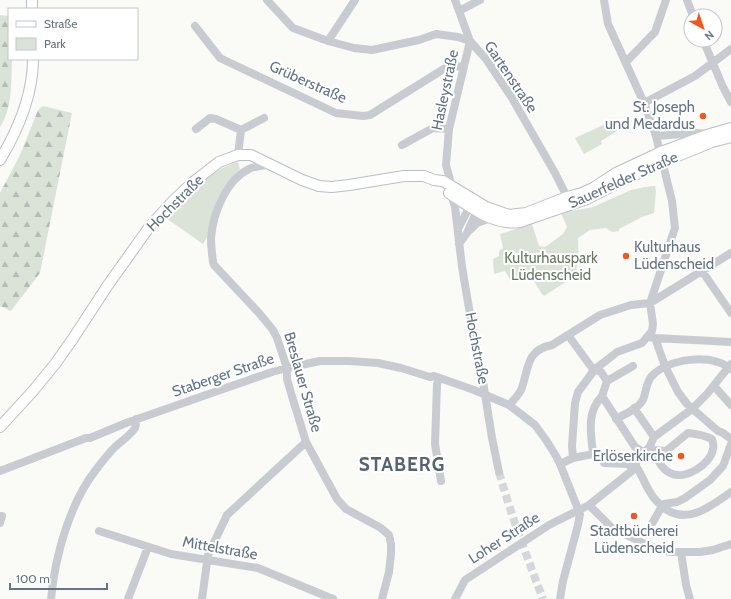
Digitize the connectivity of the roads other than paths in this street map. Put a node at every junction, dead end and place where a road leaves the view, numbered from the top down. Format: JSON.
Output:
{"nodes":[{"id":1,"x":266,"y":0,"type":"edge"},
{"id":2,"x":355,"y":0,"type":"edge"},
{"id":3,"x":455,"y":0,"type":"edge"},
{"id":4,"x":480,"y":0,"type":"edge"},
{"id":5,"x":604,"y":0,"type":"edge"},
{"id":6,"x":666,"y":0,"type":"edge"},
{"id":7,"x":459,"y":11,"type":"junction"},
{"id":8,"x":195,"y":26,"type":"dead end"},
{"id":9,"x":328,"y":41,"type":"junction"},
{"id":10,"x":470,"y":41,"type":"junction"},
{"id":11,"x":706,"y":48,"type":"edge"},
{"id":12,"x":731,"y":49,"type":"edge"},
{"id":13,"x":33,"y":60,"type":"edge"},
{"id":14,"x":626,"y":62,"type":"junction"},
{"id":15,"x":713,"y":63,"type":"junction"},
{"id":16,"x":463,"y":67,"type":"junction"},
{"id":17,"x":731,"y":102,"type":"edge"},
{"id":18,"x":644,"y":103,"type":"junction"},
{"id":19,"x":264,"y":118,"type":"dead end"},
{"id":20,"x":731,"y":128,"type":"edge"},
{"id":21,"x":196,"y":129,"type":"dead end"},
{"id":22,"x":449,"y":129,"type":"junction"},
{"id":23,"x":241,"y":130,"type":"junction"},
{"id":24,"x":710,"y":134,"type":"junction"},
{"id":25,"x":656,"y":136,"type":"junction"},
{"id":26,"x":731,"y":137,"type":"edge"},
{"id":27,"x":402,"y":145,"type":"dead end"},
{"id":28,"x":238,"y":155,"type":"junction"},
{"id":29,"x":662,"y":157,"type":"junction"},
{"id":30,"x":0,"y":160,"type":"edge"},
{"id":31,"x":270,"y":164,"type":"junction"},
{"id":32,"x":446,"y":165,"type":"junction"},
{"id":33,"x":434,"y":180,"type":"junction"},
{"id":34,"x":451,"y":190,"type":"junction"},
{"id":35,"x":567,"y":197,"type":"junction"},
{"id":36,"x":473,"y":206,"type":"junction"},
{"id":37,"x":491,"y":218,"type":"junction"},
{"id":38,"x":457,"y":230,"type":"junction"},
{"id":39,"x":467,"y":233,"type":"junction"},
{"id":40,"x":459,"y":244,"type":"junction"},
{"id":41,"x":731,"y":253,"type":"edge"},
{"id":42,"x":702,"y":271,"type":"junction"},
{"id":43,"x":650,"y":303,"type":"junction"},
{"id":44,"x":731,"y":313,"type":"edge"},
{"id":45,"x":568,"y":334,"type":"junction"},
{"id":46,"x":648,"y":339,"type":"junction"},
{"id":47,"x":731,"y":342,"type":"edge"},
{"id":48,"x":633,"y":366,"type":"dead end"},
{"id":49,"x":665,"y":366,"type":"junction"},
{"id":50,"x":730,"y":366,"type":"edge"},
{"id":51,"x":287,"y":368,"type":"junction"},
{"id":52,"x":596,"y":369,"type":"junction"},
{"id":53,"x":439,"y":378,"type":"junction"},
{"id":54,"x":607,"y":381,"type":"junction"},
{"id":55,"x":714,"y":386,"type":"junction"},
{"id":56,"x":485,"y":395,"type":"junction"},
{"id":57,"x":602,"y":396,"type":"junction"},
{"id":58,"x":510,"y":405,"type":"junction"},
{"id":59,"x":731,"y":405,"type":"edge"},
{"id":60,"x":634,"y":408,"type":"junction"},
{"id":61,"x":692,"y":409,"type":"junction"},
{"id":62,"x":616,"y":419,"type":"junction"},
{"id":63,"x":136,"y":420,"type":"junction"},
{"id":64,"x":0,"y":427,"type":"edge"},
{"id":65,"x":654,"y":437,"type":"junction"},
{"id":66,"x":731,"y":439,"type":"edge"},
{"id":67,"x":306,"y":442,"type":"junction"},
{"id":68,"x":731,"y":445,"type":"edge"},
{"id":69,"x":652,"y":448,"type":"junction"},
{"id":70,"x":645,"y":453,"type":"junction"},
{"id":71,"x":593,"y":454,"type":"junction"},
{"id":72,"x":573,"y":458,"type":"junction"},
{"id":73,"x":560,"y":464,"type":"junction"},
{"id":74,"x":636,"y":468,"type":"junction"},
{"id":75,"x":0,"y":471,"type":"edge"},
{"id":76,"x":499,"y":472,"type":"tunnel mouth"},
{"id":77,"x":441,"y":481,"type":"dead end"},
{"id":78,"x":731,"y":492,"type":"edge"},
{"id":79,"x":589,"y":505,"type":"junction"},
{"id":80,"x":662,"y":506,"type":"junction"},
{"id":81,"x":579,"y":511,"type":"junction"},
{"id":82,"x":653,"y":522,"type":"dead end"},
{"id":83,"x":100,"y":531,"type":"dead end"},
{"id":84,"x":731,"y":544,"type":"edge"},
{"id":85,"x":148,"y":547,"type":"junction"},
{"id":86,"x":681,"y":552,"type":"junction"},
{"id":87,"x":207,"y":559,"type":"junction"},
{"id":88,"x":51,"y":599,"type":"edge"},
{"id":89,"x":128,"y":599,"type":"edge"},
{"id":90,"x":202,"y":599,"type":"edge"},
{"id":91,"x":333,"y":599,"type":"edge"},
{"id":92,"x":382,"y":599,"type":"edge"},
{"id":93,"x":454,"y":599,"type":"edge"},
{"id":94,"x":560,"y":599,"type":"edge"},
{"id":95,"x":690,"y":599,"type":"edge"}],
"edges":[{"from":1,"to":9,"type":"street","name":"Gartenstraße"},
{"from":2,"to":9,"type":"street"},
{"from":3,"to":7,"type":"street","name":"Hasleystraße"},
{"from":4,"to":7,"type":"street"},
{"from":5,"to":14,"type":"street"},
{"from":6,"to":14,"type":"street"},
{"from":7,"to":10,"type":"street","name":"Hasleystraße"},
{"from":8,"to":16,"type":"street","name":"Grüberstraße"},
{"from":9,"to":10,"type":"street","name":"Gartenstraße"},
{"from":10,"to":16,"type":"street","name":"Hasleystraße"},
{"from":10,"to":35,"type":"street","name":"Gartenstraße"},
{"from":11,"to":15,"type":"street"},
{"from":12,"to":15,"type":"street"},
{"from":13,"to":30,"type":"main road"},
{"from":14,"to":18,"type":"street"},
{"from":15,"to":17,"type":"street"},
{"from":15,"to":18,"type":"street"},
{"from":16,"to":22,"type":"street","name":"Hasleystraße"},
{"from":18,"to":25,"type":"street"},
{"from":19,"to":23,"type":"street"},
{"from":20,"to":24,"type":"main road","name":"Sauerfelder Straße"},
{"from":21,"to":23,"type":"street"},
{"from":22,"to":27,"type":"street"},
{"from":22,"to":32,"type":"street","name":"Hasleystraße"},
{"from":23,"to":28,"type":"street"},
{"from":24,"to":25,"type":"street"},
{"from":24,"to":29,"type":"main road","name":"Sauerfelder Straße"},
{"from":25,"to":29,"type":"street"},
{"from":26,"to":29,"type":"main road","name":"Sauerfelder Straße"},
{"from":28,"to":31,"type":"main road"},
{"from":28,"to":64,"type":"main road","name":"Hochstraße"},
{"from":29,"to":35,"type":"main road","name":"Sauerfelder Straße"},
{"from":29,"to":37,"type":"main road","name":"Sauerfelder Straße"},
{"from":29,"to":43,"type":"street"},
{"from":31,"to":33,"type":"main road"},
{"from":31,"to":51,"type":"street","name":"Breslauer Straße"},
{"from":32,"to":33,"type":"street"},
{"from":32,"to":34,"type":"street","name":"Hasleystraße"},
{"from":33,"to":34,"type":"main road"},
{"from":34,"to":36,"type":"main road","name":"Sauerfelder Straße"},
{"from":34,"to":38,"type":"street","name":"Hochstraße"},
{"from":35,"to":36,"type":"main road","name":"Sauerfelder Straße"},
{"from":36,"to":37,"type":"main road","name":"Sauerfelder Straße"},
{"from":36,"to":38,"type":"street"},
{"from":36,"to":39,"type":"street"},
{"from":37,"to":39,"type":"street"},
{"from":38,"to":40,"type":"street","name":"Hochstraße"},
{"from":39,"to":40,"type":"street"},
{"from":40,"to":56,"type":"street","name":"Hochstraße"},
{"from":41,"to":42,"type":"street"},
{"from":42,"to":43,"type":"street"},
{"from":42,"to":44,"type":"street"},
{"from":43,"to":45,"type":"street"},
{"from":43,"to":46,"type":"street"},
{"from":45,"to":52,"type":"street"},
{"from":45,"to":58,"type":"street"},
{"from":46,"to":47,"type":"street"},
{"from":46,"to":49,"type":"street"},
{"from":46,"to":52,"type":"street"},
{"from":48,"to":54,"type":"street"},
{"from":49,"to":50,"type":"street"},
{"from":49,"to":60,"type":"street"},
{"from":49,"to":61,"type":"street"},
{"from":50,"to":55,"type":"street"},
{"from":51,"to":53,"type":"street","name":"Staberger Straße"},
{"from":51,"to":63,"type":"street","name":"Staberger Straße"},
{"from":51,"to":67,"type":"street","name":"Breslauer Straße"},
{"from":52,"to":54,"type":"street"},
{"from":52,"to":72,"type":"street"},
{"from":53,"to":56,"type":"street","name":"Staberger Straße"},
{"from":53,"to":77,"type":"street"},
{"from":54,"to":57,"type":"street"},
{"from":55,"to":59,"type":"street"},
{"from":55,"to":61,"type":"street"},
{"from":56,"to":58,"type":"street","name":"Hochstraße"},
{"from":56,"to":76,"type":"street"},
{"from":57,"to":62,"type":"street"},
{"from":57,"to":71,"type":"street"},
{"from":58,"to":73,"type":"street","name":"Hochstraße"},
{"from":60,"to":62,"type":"street"},
{"from":60,"to":65,"type":"street"},
{"from":61,"to":65,"type":"street"},
{"from":61,"to":66,"type":"street"},
{"from":62,"to":70,"type":"street"},
{"from":63,"to":75,"type":"street","name":"Staberger Straße"},
{"from":63,"to":88,"type":"street"},
{"from":65,"to":69,"type":"street","name":"Loher Straße"},
{"from":67,"to":87,"type":"street"},
{"from":67,"to":92,"type":"street","name":"Breslauer Straße"},
{"from":68,"to":80,"type":"street"},
{"from":69,"to":69,"type":"street"},
{"from":69,"to":70,"type":"street","name":"Loher Straße"},
{"from":70,"to":74,"type":"street","name":"Loher Straße"},
{"from":71,"to":72,"type":"street"},
{"from":71,"to":74,"type":"street"},
{"from":72,"to":73,"type":"street"},
{"from":73,"to":81,"type":"street","name":"Hochstraße"},
{"from":74,"to":79,"type":"street","name":"Loher Straße"},
{"from":74,"to":80,"type":"street"},
{"from":78,"to":80,"type":"street"},
{"from":79,"to":81,"type":"street","name":"Loher Straße"},
{"from":79,"to":86,"type":"street"},
{"from":80,"to":82,"type":"street"},
{"from":81,"to":93,"type":"street","name":"Loher Straße"},
{"from":81,"to":94,"type":"street"},
{"from":83,"to":85,"type":"street","name":"Mittelstraße"},
{"from":84,"to":86,"type":"street"},
{"from":85,"to":87,"type":"street","name":"Mittelstraße"},
{"from":85,"to":89,"type":"street"},
{"from":86,"to":95,"type":"street"},
{"from":87,"to":90,"type":"street"},
{"from":87,"to":91,"type":"street","name":"Mittelstraße"}]}
